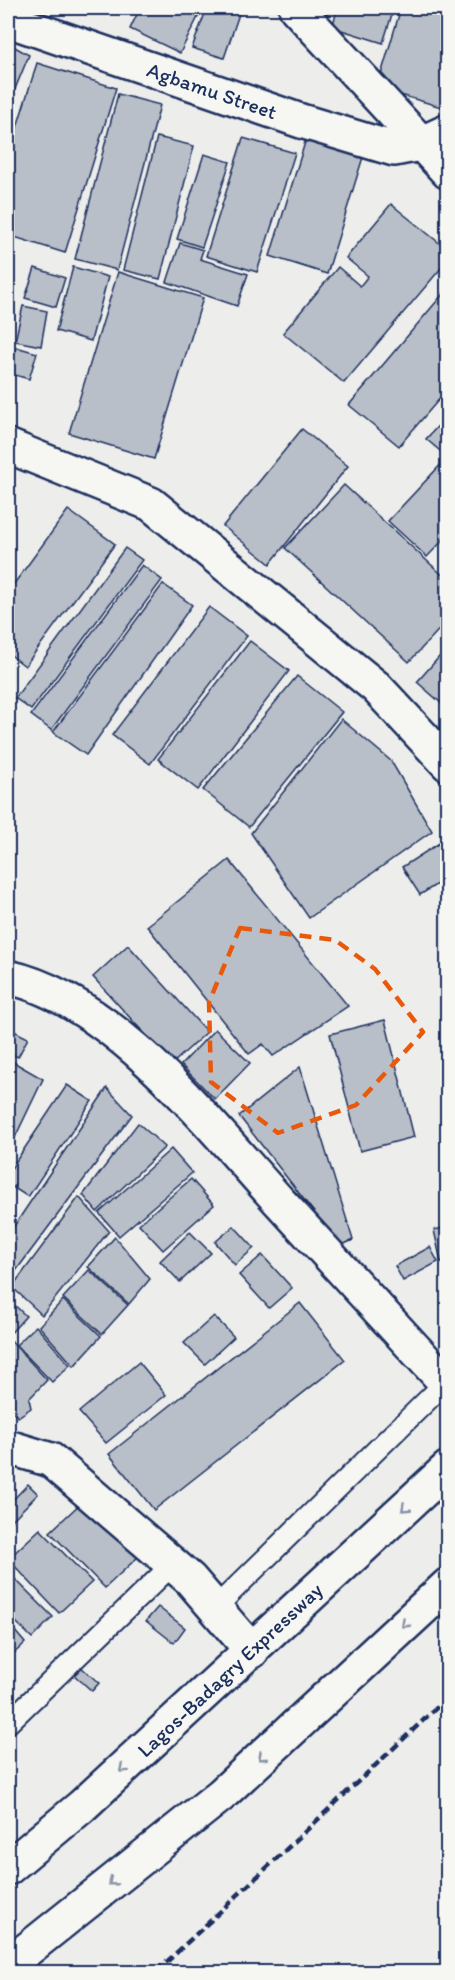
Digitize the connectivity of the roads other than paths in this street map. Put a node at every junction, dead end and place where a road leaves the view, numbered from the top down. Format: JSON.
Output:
{"nodes":[{"id":1,"x":296,"y":8,"type":"edge"},
{"id":2,"x":8,"y":20,"type":"edge"},
{"id":3,"x":434,"y":138,"type":"edge"},
{"id":4,"x":447,"y":172,"type":"edge"},
{"id":5,"x":8,"y":446,"type":"edge"},
{"id":6,"x":447,"y":764,"type":"edge"},
{"id":7,"x":8,"y":977,"type":"edge"},
{"id":8,"x":447,"y":1382,"type":"edge"},
{"id":9,"x":8,"y":1447,"type":"edge"},
{"id":10,"x":447,"y":1468,"type":"edge"},
{"id":11,"x":173,"y":1564,"type":"junction"},
{"id":12,"x":447,"y":1585,"type":"edge"},
{"id":13,"x":215,"y":1608,"type":"junction"},
{"id":14,"x":252,"y":1651,"type":"junction"},
{"id":15,"x":8,"y":1723,"type":"edge"},
{"id":16,"x":8,"y":1868,"type":"edge"},
{"id":17,"x":8,"y":1965,"type":"edge"}],
"edges":[{"from":1,"to":3,"type":"main road"},
{"from":2,"to":3,"type":"main road","name":"Agbamu Street"},
{"from":3,"to":4,"type":"main road"},
{"from":5,"to":6,"type":"main road"},
{"from":7,"to":8,"type":"main road"},
{"from":8,"to":13,"type":"lane"},
{"from":9,"to":11,"type":"main road"},
{"from":10,"to":14,"type":"main road","name":"Lagos-Badagry Expressway","one_way":true},
{"from":11,"to":13,"type":"main road"},
{"from":11,"to":15,"type":"lane"},
{"from":12,"to":17,"type":"main road","one_way":true},
{"from":13,"to":14,"type":"main road"},
{"from":14,"to":16,"type":"main road","name":"Lagos-Badagry Expressway","one_way":true}]}
